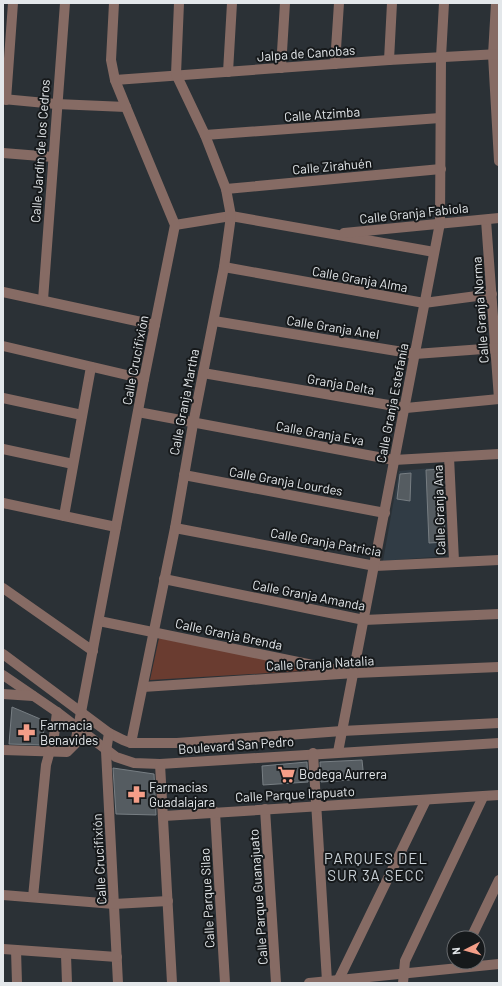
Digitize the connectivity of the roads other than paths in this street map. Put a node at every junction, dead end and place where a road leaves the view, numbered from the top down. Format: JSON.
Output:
{"nodes":[{"id":1,"x":13,"y":3,"type":"edge"},
{"id":2,"x":65,"y":3,"type":"edge"},
{"id":3,"x":114,"y":3,"type":"edge"},
{"id":4,"x":179,"y":3,"type":"edge"},
{"id":5,"x":232,"y":3,"type":"edge"},
{"id":6,"x":285,"y":3,"type":"edge"},
{"id":7,"x":339,"y":3,"type":"edge"},
{"id":8,"x":392,"y":3,"type":"edge"},
{"id":9,"x":444,"y":3,"type":"edge"},
{"id":10,"x":496,"y":3,"type":"edge"},
{"id":11,"x":496,"y":54,"type":"edge"},
{"id":12,"x":441,"y":57,"type":"junction"},
{"id":13,"x":389,"y":60,"type":"junction"},
{"id":14,"x":335,"y":64,"type":"junction"},
{"id":15,"x":281,"y":68,"type":"junction"},
{"id":16,"x":228,"y":72,"type":"junction"},
{"id":17,"x":176,"y":74,"type":"junction"},
{"id":18,"x":115,"y":80,"type":"junction"},
{"id":19,"x":4,"y":100,"type":"edge"},
{"id":20,"x":56,"y":104,"type":"junction"},
{"id":21,"x":126,"y":107,"type":"junction"},
{"id":22,"x":440,"y":118,"type":"junction"},
{"id":23,"x":205,"y":135,"type":"junction"},
{"id":24,"x":3,"y":153,"type":"edge"},
{"id":25,"x":53,"y":157,"type":"junction"},
{"id":26,"x":499,"y":161,"type":"edge"},
{"id":27,"x":441,"y":170,"type":"junction"},
{"id":28,"x":226,"y":189,"type":"junction"},
{"id":29,"x":231,"y":216,"type":"junction"},
{"id":30,"x":499,"y":218,"type":"edge"},
{"id":31,"x":486,"y":220,"type":"junction"},
{"id":32,"x":440,"y":223,"type":"junction"},
{"id":33,"x":175,"y":224,"type":"junction"},
{"id":34,"x":332,"y":234,"type":"junction"},
{"id":35,"x":434,"y":252,"type":"junction"},
{"id":36,"x":224,"y":267,"type":"junction"},
{"id":37,"x":495,"y":277,"type":"edge"},
{"id":38,"x":3,"y":292,"type":"edge"},
{"id":39,"x":492,"y":294,"type":"junction"},
{"id":40,"x":43,"y":300,"type":"junction"},
{"id":41,"x":424,"y":303,"type":"junction"},
{"id":42,"x":214,"y":321,"type":"junction"},
{"id":43,"x":155,"y":325,"type":"junction"},
{"id":44,"x":3,"y":346,"type":"edge"},
{"id":45,"x":497,"y":348,"type":"junction"},
{"id":46,"x":416,"y":354,"type":"junction"},
{"id":47,"x":91,"y":367,"type":"junction"},
{"id":48,"x":203,"y":373,"type":"junction"},
{"id":49,"x":144,"y":379,"type":"junction"},
{"id":50,"x":3,"y":398,"type":"edge"},
{"id":51,"x":499,"y":399,"type":"edge"},
{"id":52,"x":406,"y":408,"type":"junction"},
{"id":53,"x":138,"y":412,"type":"junction"},
{"id":54,"x":82,"y":415,"type":"junction"},
{"id":55,"x":193,"y":424,"type":"junction"},
{"id":56,"x":3,"y":449,"type":"edge"},
{"id":57,"x":499,"y":454,"type":"edge"},
{"id":58,"x":449,"y":457,"type":"junction"},
{"id":59,"x":394,"y":460,"type":"junction"},
{"id":60,"x":73,"y":464,"type":"junction"},
{"id":61,"x":184,"y":476,"type":"junction"},
{"id":62,"x":3,"y":503,"type":"edge"},
{"id":63,"x":385,"y":513,"type":"junction"},
{"id":64,"x":64,"y":516,"type":"junction"},
{"id":65,"x":116,"y":527,"type":"junction"},
{"id":66,"x":174,"y":528,"type":"junction"},
{"id":67,"x":499,"y":560,"type":"edge"},
{"id":68,"x":454,"y":561,"type":"junction"},
{"id":69,"x":375,"y":566,"type":"junction"},
{"id":70,"x":164,"y":580,"type":"junction"},
{"id":71,"x":5,"y":593,"type":"edge"},
{"id":72,"x":499,"y":614,"type":"edge"},
{"id":73,"x":364,"y":620,"type":"junction"},
{"id":74,"x":99,"y":621,"type":"junction"},
{"id":75,"x":153,"y":632,"type":"junction"},
{"id":76,"x":93,"y":651,"type":"junction"},
{"id":77,"x":3,"y":654,"type":"edge"},
{"id":78,"x":499,"y":667,"type":"edge"},
{"id":79,"x":355,"y":673,"type":"junction"},
{"id":80,"x":3,"y":675,"type":"edge"},
{"id":81,"x":143,"y":687,"type":"junction"},
{"id":82,"x":3,"y":694,"type":"edge"},
{"id":83,"x":33,"y":696,"type":"junction"},
{"id":84,"x":82,"y":711,"type":"junction"},
{"id":85,"x":57,"y":712,"type":"junction"},
{"id":86,"x":499,"y":723,"type":"edge"},
{"id":87,"x":79,"y":730,"type":"junction"},
{"id":88,"x":342,"y":731,"type":"junction"},
{"id":89,"x":109,"y":733,"type":"junction"},
{"id":90,"x":131,"y":743,"type":"junction"},
{"id":91,"x":499,"y":743,"type":"edge"},
{"id":92,"x":3,"y":750,"type":"edge"},
{"id":93,"x":106,"y":751,"type":"junction"},
{"id":94,"x":49,"y":752,"type":"junction"},
{"id":95,"x":338,"y":752,"type":"junction"},
{"id":96,"x":313,"y":753,"type":"junction"},
{"id":97,"x":160,"y":764,"type":"junction"},
{"id":98,"x":499,"y":795,"type":"edge"},
{"id":99,"x":483,"y":797,"type":"junction"},
{"id":100,"x":426,"y":800,"type":"junction"},
{"id":101,"x":317,"y":806,"type":"junction"},
{"id":102,"x":265,"y":809,"type":"junction"},
{"id":103,"x":215,"y":812,"type":"junction"},
{"id":104,"x":164,"y":816,"type":"junction"},
{"id":105,"x":499,"y":880,"type":"edge"},
{"id":106,"x":3,"y":895,"type":"edge"},
{"id":107,"x":33,"y":897,"type":"junction"},
{"id":108,"x":168,"y":901,"type":"junction"},
{"id":109,"x":114,"y":904,"type":"junction"},
{"id":110,"x":475,"y":930,"type":"edge"},
{"id":111,"x":3,"y":950,"type":"edge"},
{"id":112,"x":16,"y":950,"type":"junction"},
{"id":113,"x":66,"y":954,"type":"junction"},
{"id":114,"x":117,"y":958,"type":"junction"},
{"id":115,"x":486,"y":964,"type":"edge"},
{"id":116,"x":499,"y":964,"type":"edge"},
{"id":117,"x":446,"y":966,"type":"edge"},
{"id":118,"x":404,"y":972,"type":"junction"},
{"id":119,"x":340,"y":980,"type":"junction"},
{"id":120,"x":327,"y":981,"type":"junction"},
{"id":121,"x":17,"y":983,"type":"edge"},
{"id":122,"x":67,"y":983,"type":"edge"},
{"id":123,"x":118,"y":983,"type":"edge"},
{"id":124,"x":172,"y":983,"type":"edge"},
{"id":125,"x":225,"y":983,"type":"edge"},
{"id":126,"x":276,"y":983,"type":"edge"},
{"id":127,"x":309,"y":983,"type":"edge"},
{"id":128,"x":404,"y":983,"type":"edge"}],
"edges":[{"from":1,"to":19,"type":"street"},
{"from":2,"to":20,"type":"street","name":"Calle Jardín de los Cedros"},
{"from":3,"to":18,"type":"street"},
{"from":4,"to":17,"type":"street"},
{"from":5,"to":16,"type":"street"},
{"from":6,"to":15,"type":"street"},
{"from":7,"to":14,"type":"street"},
{"from":8,"to":13,"type":"street"},
{"from":9,"to":12,"type":"street","name":"Calle Granja Estefanía"},
{"from":10,"to":11,"type":"street"},
{"from":11,"to":12,"type":"street","name":"Jalpa de Canobas"},
{"from":11,"to":26,"type":"street"},
{"from":12,"to":13,"type":"street","name":"Jalpa de Canobas"},
{"from":12,"to":22,"type":"street","name":"Calle Granja Estefanía"},
{"from":13,"to":14,"type":"street","name":"Jalpa de Canobas"},
{"from":14,"to":15,"type":"street","name":"Jalpa de Canobas"},
{"from":15,"to":16,"type":"street","name":"Jalpa de Canobas"},
{"from":16,"to":17,"type":"street","name":"Jalpa de Canobas"},
{"from":17,"to":18,"type":"street","name":"Jalpa de Canobas"},
{"from":17,"to":23,"type":"street","name":"Calle Granja Martha"},
{"from":18,"to":21,"type":"street"},
{"from":19,"to":20,"type":"street"},
{"from":20,"to":21,"type":"street"},
{"from":20,"to":25,"type":"street","name":"Calle Jardín de los Cedros"},
{"from":21,"to":33,"type":"street"},
{"from":22,"to":23,"type":"street","name":"Calle Atzimba"},
{"from":22,"to":27,"type":"street","name":"Calle Granja Estefanía"},
{"from":23,"to":28,"type":"street","name":"Calle Granja Martha"},
{"from":24,"to":25,"type":"street"},
{"from":25,"to":40,"type":"street","name":"Calle Jardín de los Cedros"},
{"from":27,"to":28,"type":"street","name":"Calle Zirahuén"},
{"from":27,"to":32,"type":"street","name":"Calle Granja Estefanía"},
{"from":28,"to":29,"type":"street","name":"Calle Granja Martha"},
{"from":29,"to":33,"type":"street","name":"Calle Granja Fabiola"},
{"from":29,"to":34,"type":"street","name":"Calle Granja Fabiola"},
{"from":29,"to":36,"type":"street","name":"Calle Granja Martha"},
{"from":30,"to":31,"type":"street","name":"Calle Granja Fabiola"},
{"from":31,"to":32,"type":"street","name":"Calle Granja Fabiola"},
{"from":31,"to":37,"type":"street","name":"Calle Granja Norma"},
{"from":32,"to":34,"type":"street","name":"Calle Granja Fabiola"},
{"from":32,"to":35,"type":"street","name":"Calle Granja Estefanía"},
{"from":33,"to":43,"type":"street","name":"Calle Crucifixión"},
{"from":34,"to":35,"type":"street","name":"Calle Granja Fabiola"},
{"from":35,"to":41,"type":"street","name":"Calle Granja Estefanía"},
{"from":36,"to":41,"type":"street","name":"Calle Granja Alma"},
{"from":36,"to":42,"type":"street","name":"Calle Granja Martha"},
{"from":37,"to":39,"type":"street","name":"Calle Granja Norma"},
{"from":38,"to":40,"type":"street"},
{"from":39,"to":41,"type":"street","name":"Calle Granja Alma"},
{"from":39,"to":45,"type":"street","name":"Calle Granja Norma"},
{"from":40,"to":43,"type":"street"},
{"from":41,"to":46,"type":"street","name":"Calle Granja Estefanía"},
{"from":42,"to":46,"type":"street","name":"Calle Granja Anel"},
{"from":42,"to":48,"type":"street","name":"Calle Granja Martha"},
{"from":43,"to":49,"type":"street","name":"Calle Crucifixión"},
{"from":44,"to":47,"type":"street"},
{"from":45,"to":46,"type":"street","name":"Calle Granja Anel"},
{"from":45,"to":51,"type":"street","name":"Calle Granja Norma"},
{"from":46,"to":52,"type":"street","name":"Calle Granja Estefanía"},
{"from":47,"to":49,"type":"street"},
{"from":47,"to":54,"type":"street"},
{"from":48,"to":52,"type":"street","name":"Granja Delta"},
{"from":48,"to":55,"type":"street","name":"Calle Granja Martha"},
{"from":49,"to":53,"type":"street","name":"Calle Crucifixión"},
{"from":50,"to":54,"type":"street"},
{"from":51,"to":52,"type":"street","name":"Granja Delta"},
{"from":52,"to":59,"type":"street","name":"Calle Granja Estefanía"},
{"from":53,"to":55,"type":"street","name":"Calle Granja Eva"},
{"from":53,"to":65,"type":"street","name":"Calle Crucifixión"},
{"from":54,"to":60,"type":"street"},
{"from":55,"to":59,"type":"street","name":"Calle Granja Eva"},
{"from":55,"to":61,"type":"street","name":"Calle Granja Martha"},
{"from":56,"to":60,"type":"street"},
{"from":57,"to":58,"type":"street","name":"Calle Granja Eva"},
{"from":58,"to":59,"type":"street","name":"Calle Granja Eva"},
{"from":58,"to":68,"type":"street","name":"Calle Granja Ana"},
{"from":59,"to":63,"type":"street","name":"Calle Granja Estefanía"},
{"from":60,"to":64,"type":"street"},
{"from":61,"to":63,"type":"street","name":"Calle Granja Lourdes"},
{"from":61,"to":66,"type":"street","name":"Calle Granja Martha"},
{"from":62,"to":64,"type":"street"},
{"from":63,"to":69,"type":"street","name":"Calle Granja Estefanía"},
{"from":64,"to":65,"type":"street"},
{"from":65,"to":74,"type":"street","name":"Calle Crucifixión"},
{"from":66,"to":69,"type":"street","name":"Calle Granja Patricia"},
{"from":66,"to":70,"type":"street","name":"Calle Granja Martha"},
{"from":67,"to":68,"type":"street","name":"Calle Granja Patricia"},
{"from":68,"to":69,"type":"street","name":"Calle Granja Patricia"},
{"from":69,"to":73,"type":"street","name":"Calle Granja Estefanía"},
{"from":70,"to":73,"type":"street","name":"Calle Granja Amanda"},
{"from":70,"to":75,"type":"street","name":"Calle Granja Martha"},
{"from":71,"to":76,"type":"street"},
{"from":72,"to":73,"type":"street","name":"Calle Granja Amanda"},
{"from":73,"to":79,"type":"street","name":"Calle Granja Estefanía"},
{"from":74,"to":75,"type":"street","name":"Calle Granja Brenda"},
{"from":74,"to":76,"type":"street","name":"Calle Crucifixión"},
{"from":75,"to":79,"type":"street","name":"Calle Granja Brenda"},
{"from":75,"to":81,"type":"street","name":"Calle Granja Martha"},
{"from":76,"to":84,"type":"street","name":"Calle Crucifixión"},
{"from":77,"to":84,"type":"street","name":"Boulevard San Pedro"},
{"from":78,"to":79,"type":"street","name":"Calle Granja Natalia"},
{"from":79,"to":81,"type":"street","name":"Calle Granja Natalia"},
{"from":79,"to":88,"type":"street","name":"Calle Granja Estefanía"},
{"from":80,"to":83,"type":"street","name":"Boulevard San Pedro"},
{"from":81,"to":90,"type":"street","name":"Calle Granja Martha"},
{"from":82,"to":83,"type":"street"},
{"from":83,"to":85,"type":"street","name":"Boulevard San Pedro"},
{"from":84,"to":87,"type":"street","name":"Calle Crucifixión"},
{"from":84,"to":89,"type":"street","name":"Boulevard San Pedro"},
{"from":85,"to":87,"type":"street","name":"Boulevard San Pedro"},
{"from":85,"to":94,"type":"street"},
{"from":86,"to":88,"type":"street","name":"Boulevard San Pedro"},
{"from":87,"to":93,"type":"street","name":"Boulevard San Pedro"},
{"from":87,"to":94,"type":"street","name":"Calle Crucifixión"},
{"from":88,"to":90,"type":"street","name":"Boulevard San Pedro"},
{"from":88,"to":95,"type":"street","name":"Calle Granja Estefanía"},
{"from":89,"to":90,"type":"street","name":"Boulevard San Pedro"},
{"from":89,"to":93,"type":"street","name":"Calle Crucifixión"},
{"from":91,"to":95,"type":"street","name":"Boulevard San Pedro"},
{"from":92,"to":94,"type":"street"},
{"from":93,"to":97,"type":"street","name":"Boulevard San Pedro"},
{"from":93,"to":109,"type":"street","name":"Calle Crucifixión"},
{"from":94,"to":107,"type":"street"},
{"from":95,"to":96,"type":"street","name":"Boulevard San Pedro"},
{"from":96,"to":97,"type":"street","name":"Boulevard San Pedro"},
{"from":96,"to":101,"type":"street"},
{"from":97,"to":104,"type":"street"},
{"from":98,"to":99,"type":"street","name":"Calle Parque Irapuato"},
{"from":99,"to":100,"type":"street","name":"Calle Parque Irapuato"},
{"from":99,"to":118,"type":"street"},
{"from":100,"to":101,"type":"street","name":"Calle Parque Irapuato"},
{"from":100,"to":119,"type":"street"},
{"from":101,"to":102,"type":"street","name":"Calle Parque Irapuato"},
{"from":101,"to":120,"type":"street"},
{"from":102,"to":103,"type":"street","name":"Calle Parque Irapuato"},
{"from":102,"to":126,"type":"street","name":"Calle Parque Guanajuato"},
{"from":103,"to":104,"type":"street","name":"Calle Parque Irapuato"},
{"from":103,"to":125,"type":"street","name":"Calle Parque Silao"},
{"from":104,"to":108,"type":"street"},
{"from":105,"to":110,"type":"street"},
{"from":106,"to":107,"type":"street"},
{"from":107,"to":109,"type":"street"},
{"from":108,"to":109,"type":"street"},
{"from":108,"to":124,"type":"street"},
{"from":109,"to":114,"type":"street","name":"Calle Crucifixión"},
{"from":111,"to":112,"type":"street"},
{"from":112,"to":113,"type":"street"},
{"from":112,"to":121,"type":"street"},
{"from":113,"to":114,"type":"street"},
{"from":113,"to":122,"type":"street"},
{"from":114,"to":123,"type":"street","name":"Calle Crucifixión"},
{"from":115,"to":116,"type":"street"},
{"from":117,"to":118,"type":"street"},
{"from":118,"to":119,"type":"street"},
{"from":118,"to":128,"type":"street"},
{"from":119,"to":120,"type":"street"},
{"from":120,"to":127,"type":"street"}]}
